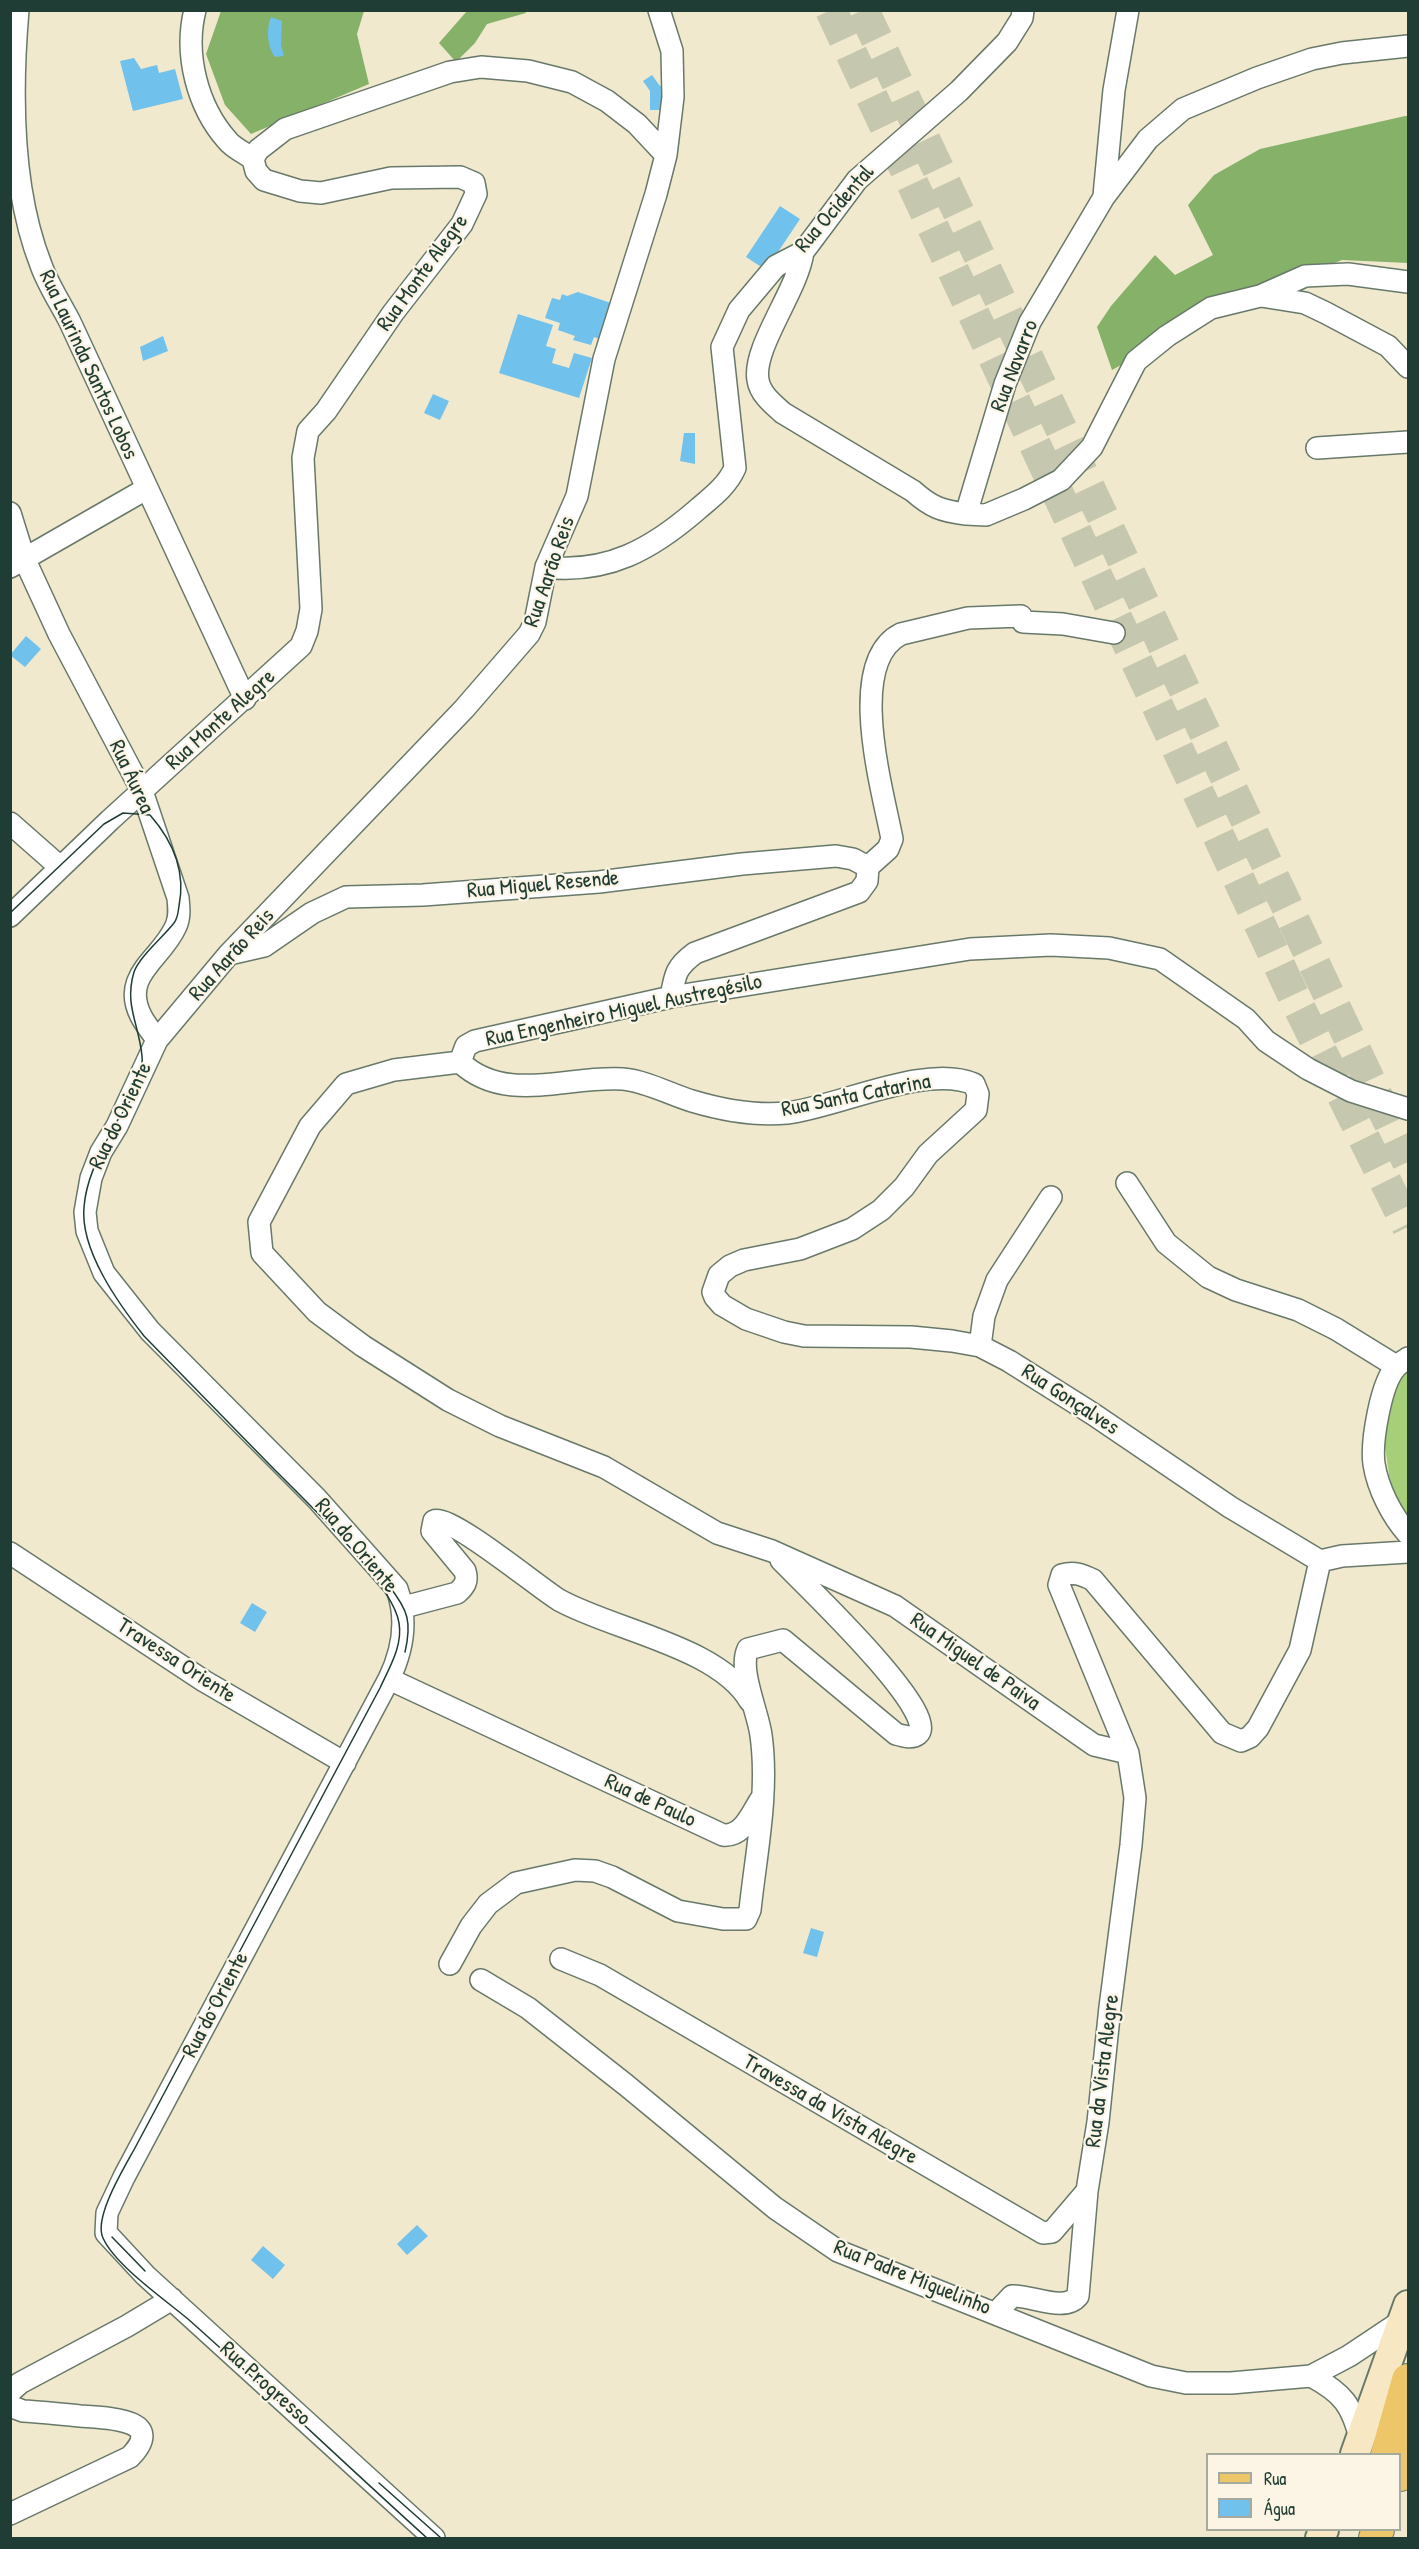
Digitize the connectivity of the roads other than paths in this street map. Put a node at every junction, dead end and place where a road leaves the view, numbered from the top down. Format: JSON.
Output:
{"nodes":[{"id":1,"x":18,"y":10,"type":"edge"},
{"id":2,"x":195,"y":10,"type":"edge"},
{"id":3,"x":659,"y":10,"type":"edge"},
{"id":4,"x":1023,"y":10,"type":"edge"},
{"id":5,"x":1128,"y":10,"type":"edge"},
{"id":6,"x":1408,"y":46,"type":"edge"},
{"id":7,"x":666,"y":155,"type":"junction"},
{"id":8,"x":253,"y":159,"type":"junction"},
{"id":9,"x":1104,"y":197,"type":"junction"},
{"id":10,"x":803,"y":252,"type":"junction"},
{"id":11,"x":1408,"y":282,"type":"edge"},
{"id":12,"x":1260,"y":296,"type":"junction"},
{"id":13,"x":1408,"y":367,"type":"edge"},
{"id":14,"x":1408,"y":442,"type":"edge"},
{"id":15,"x":1317,"y":448,"type":"dead end"},
{"id":16,"x":146,"y":489,"type":"junction"},
{"id":17,"x":10,"y":513,"type":"edge"},
{"id":18,"x":966,"y":514,"type":"junction"},
{"id":19,"x":17,"y":563,"type":"edge"},
{"id":20,"x":546,"y":567,"type":"junction"},
{"id":21,"x":1114,"y":633,"type":"dead end"},
{"id":22,"x":245,"y":699,"type":"junction"},
{"id":23,"x":141,"y":791,"type":"junction"},
{"id":24,"x":10,"y":823,"type":"edge"},
{"id":25,"x":60,"y":867,"type":"junction"},
{"id":26,"x":868,"y":867,"type":"junction"},
{"id":27,"x":10,"y":916,"type":"edge"},
{"id":28,"x":229,"y":954,"type":"junction"},
{"id":29,"x":671,"y":997,"type":"junction"},
{"id":30,"x":157,"y":1040,"type":"junction"},
{"id":31,"x":460,"y":1062,"type":"junction"},
{"id":32,"x":1408,"y":1109,"type":"edge"},
{"id":33,"x":1127,"y":1183,"type":"dead end"},
{"id":34,"x":1051,"y":1197,"type":"dead end"},
{"id":35,"x":713,"y":1292,"type":"joint"},
{"id":36,"x":980,"y":1346,"type":"junction"},
{"id":37,"x":1403,"y":1361,"type":"edge"},
{"id":38,"x":1408,"y":1534,"type":"edge"},
{"id":39,"x":772,"y":1551,"type":"junction"},
{"id":40,"x":1408,"y":1552,"type":"edge"},
{"id":41,"x":10,"y":1553,"type":"edge"},
{"id":42,"x":1320,"y":1561,"type":"junction"},
{"id":43,"x":404,"y":1607,"type":"junction"},
{"id":44,"x":389,"y":1678,"type":"junction"},
{"id":45,"x":758,"y":1715,"type":"junction"},
{"id":46,"x":1128,"y":1753,"type":"junction"},
{"id":47,"x":345,"y":1763,"type":"junction"},
{"id":48,"x":763,"y":1797,"type":"junction"},
{"id":49,"x":561,"y":1959,"type":"dead end"},
{"id":50,"x":450,"y":1964,"type":"dead end"},
{"id":51,"x":481,"y":1980,"type":"dead end"},
{"id":52,"x":1087,"y":2191,"type":"junction"},
{"id":53,"x":105,"y":2224,"type":"joint"},
{"id":54,"x":172,"y":2299,"type":"junction"},
{"id":55,"x":1406,"y":2312,"type":"edge"},
{"id":56,"x":996,"y":2313,"type":"junction"},
{"id":57,"x":1311,"y":2376,"type":"junction"},
{"id":58,"x":1408,"y":2380,"type":"edge"},
{"id":59,"x":10,"y":2392,"type":"edge"},
{"id":60,"x":10,"y":2406,"type":"edge"},
{"id":61,"x":1368,"y":2450,"type":"edge"},
{"id":62,"x":1408,"y":2452,"type":"edge"},
{"id":63,"x":1401,"y":2472,"type":"edge"},
{"id":64,"x":10,"y":2514,"type":"edge"},
{"id":65,"x":434,"y":2538,"type":"edge"}],
"edges":[{"from":1,"to":16,"type":"street","name":"Rua Laurinda Santos Lobos"},
{"from":2,"to":8,"type":"street"},
{"from":3,"to":7,"type":"street","name":"Rua Aarão Reis"},
{"from":4,"to":10,"type":"street","name":"Rua Ocidental"},
{"from":5,"to":9,"type":"street"},
{"from":6,"to":9,"type":"street","name":"Rua Navarro"},
{"from":7,"to":8,"type":"street"},
{"from":7,"to":20,"type":"street","name":"Rua Aarão Reis"},
{"from":8,"to":22,"type":"street","name":"Rua Monte Alegre"},
{"from":9,"to":18,"type":"street","name":"Rua Navarro"},
{"from":10,"to":18,"type":"street"},
{"from":10,"to":20,"type":"street","name":"Rua Ocidental"},
{"from":11,"to":12,"type":"street"},
{"from":12,"to":13,"type":"street"},
{"from":12,"to":18,"type":"street"},
{"from":14,"to":15,"type":"street"},
{"from":16,"to":19,"type":"street"},
{"from":16,"to":22,"type":"street","name":"Rua Laurinda Santos Lobos"},
{"from":17,"to":19,"type":"street","name":"Rua Áurea"},
{"from":19,"to":23,"type":"street","name":"Rua Áurea"},
{"from":20,"to":28,"type":"street","name":"Rua Aarão Reis"},
{"from":21,"to":26,"type":"street"},
{"from":22,"to":23,"type":"street","name":"Rua Monte Alegre"},
{"from":23,"to":25,"type":"street","name":"Rua Monte Alegre"},
{"from":23,"to":30,"type":"street","name":"Rua Áurea"},
{"from":24,"to":25,"type":"street"},
{"from":25,"to":27,"type":"street","name":"Rua Monte Alegre"},
{"from":26,"to":28,"type":"street","name":"Rua Miguel Resende"},
{"from":26,"to":29,"type":"street"},
{"from":28,"to":30,"type":"street","name":"Rua Aarão Reis"},
{"from":29,"to":31,"type":"street","name":"Rua Engenheiro Miguel Austregésilo"},
{"from":29,"to":32,"type":"street","name":"Rua Engenheiro Miguel Austregésilo"},
{"from":30,"to":43,"type":"street","name":"Rua do Oriente"},
{"from":31,"to":35,"type":"street","name":"Rua Santa Catarina"},
{"from":31,"to":39,"type":"street","name":"Rua Engenheiro Miguel Austregésilo"},
{"from":33,"to":37,"type":"street"},
{"from":34,"to":36,"type":"street"},
{"from":35,"to":36,"type":"street","name":"Rua Gonçalves"},
{"from":36,"to":42,"type":"street","name":"Rua Gonçalves"},
{"from":37,"to":38,"type":"street"},
{"from":39,"to":45,"type":"street"},
{"from":39,"to":46,"type":"street","name":"Rua Miguel de Paiva"},
{"from":40,"to":42,"type":"street"},
{"from":41,"to":47,"type":"street","name":"Travessa Oriente"},
{"from":42,"to":46,"type":"street"},
{"from":43,"to":44,"type":"street","name":"Rua do Oriente"},
{"from":43,"to":45,"type":"street"},
{"from":44,"to":47,"type":"street","name":"Rua do Oriente"},
{"from":44,"to":48,"type":"street","name":"Rua de Paulo"},
{"from":45,"to":48,"type":"street"},
{"from":46,"to":52,"type":"street","name":"Rua da Vista Alegre"},
{"from":47,"to":53,"type":"street","name":"Rua do Oriente"},
{"from":48,"to":50,"type":"street"},
{"from":49,"to":52,"type":"street","name":"Travessa da Vista Alegre"},
{"from":51,"to":56,"type":"street","name":"Rua Padre Miguelinho"},
{"from":52,"to":56,"type":"street","name":"Rua da Vista Alegre"},
{"from":53,"to":54,"type":"street","name":"Rua Progresso"},
{"from":54,"to":59,"type":"street"},
{"from":54,"to":65,"type":"street","name":"Rua Progresso"},
{"from":55,"to":57,"type":"street","name":"Rua Padre Miguelinho"},
{"from":55,"to":61,"type":"main road"},
{"from":56,"to":57,"type":"street","name":"Rua Padre Miguelinho"},
{"from":57,"to":61,"type":"street"},
{"from":58,"to":61,"type":"main road"},
{"from":60,"to":64,"type":"street"},
{"from":62,"to":63,"type":"main road"}]}
